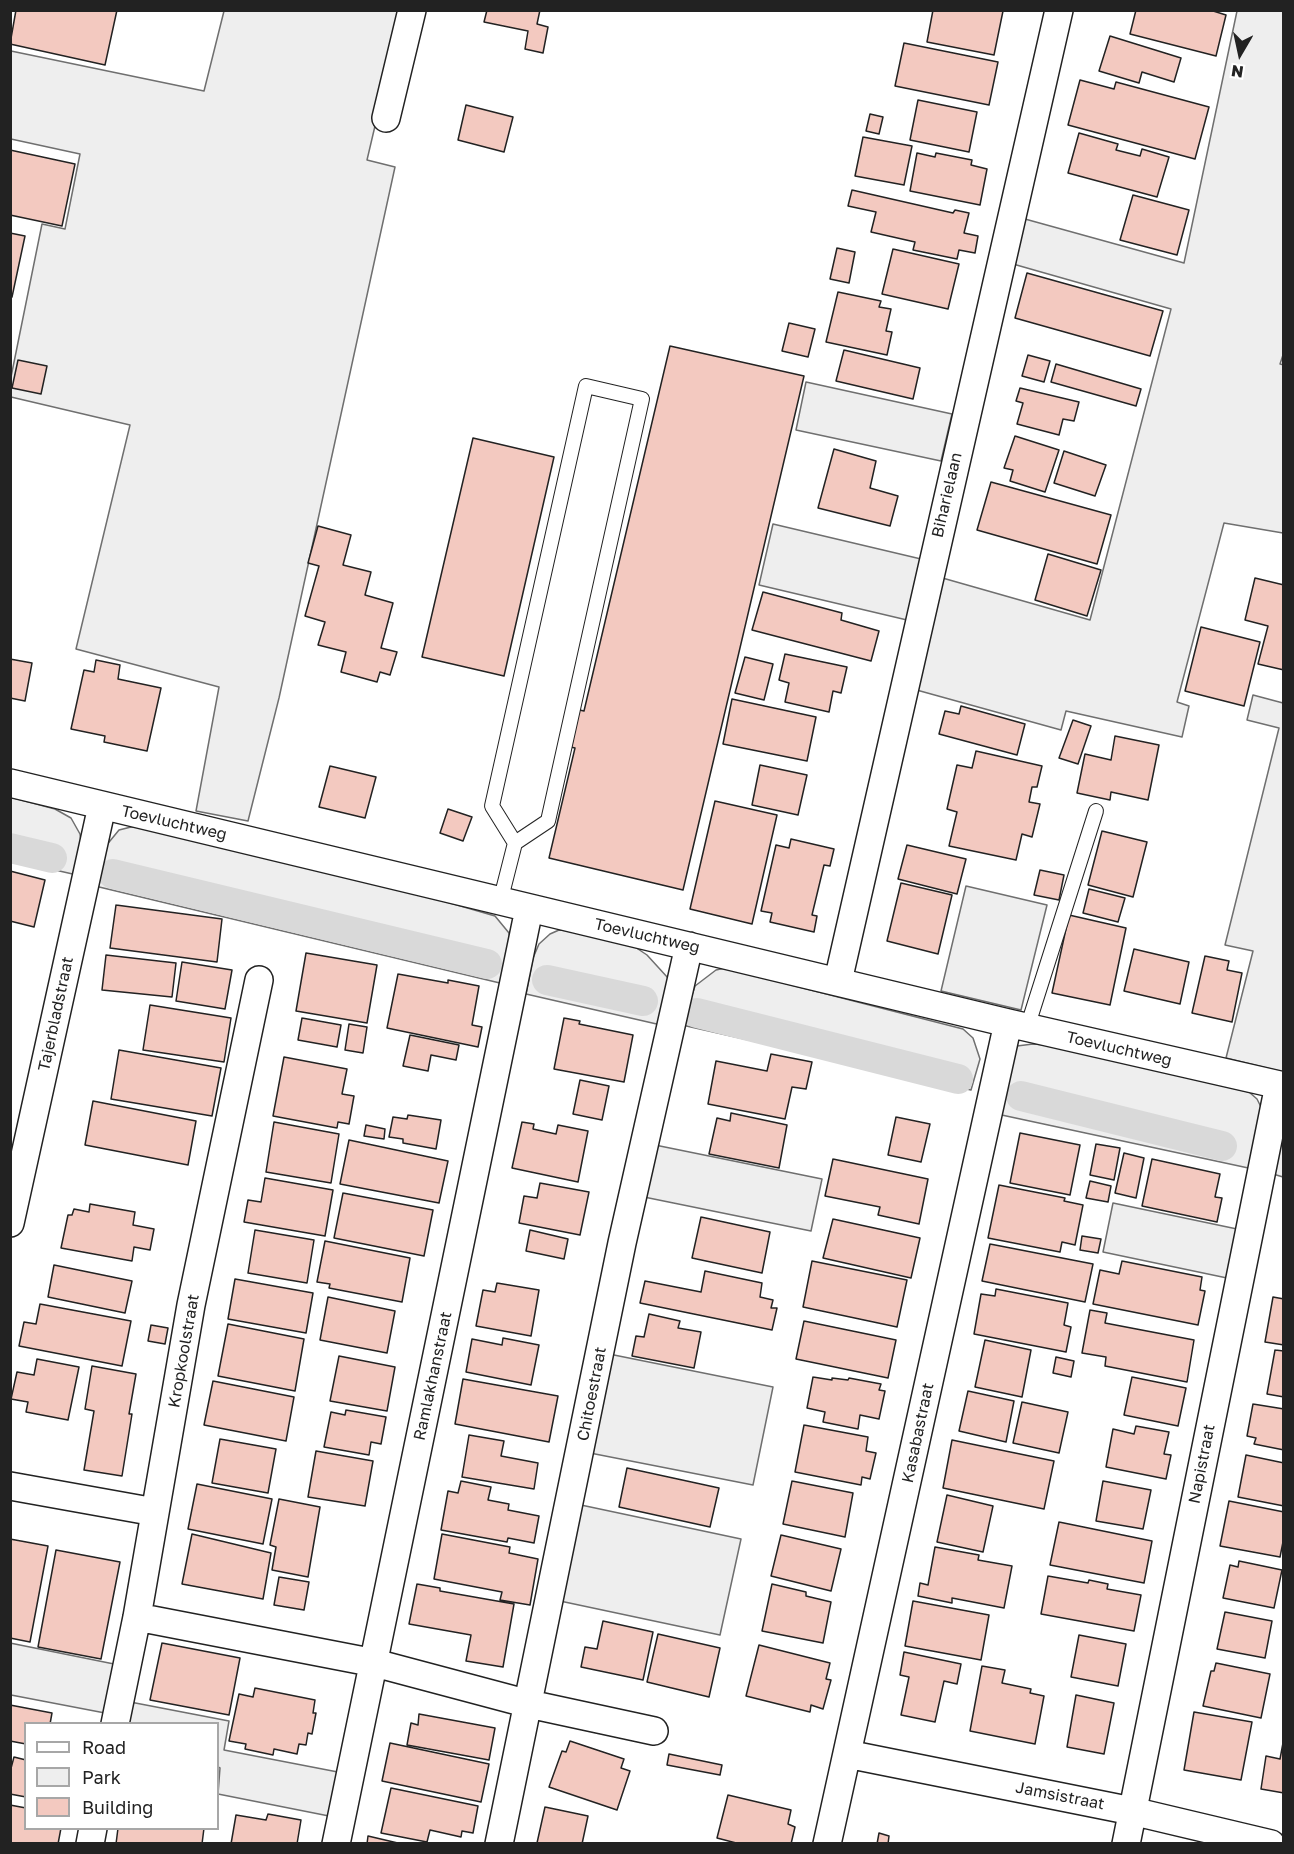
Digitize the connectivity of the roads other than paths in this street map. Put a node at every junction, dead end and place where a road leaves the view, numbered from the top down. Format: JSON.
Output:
{"nodes":[{"id":1,"x":412,"y":10,"type":"edge"},
{"id":2,"x":1059,"y":10,"type":"edge"},
{"id":3,"x":386,"y":118,"type":"dead end"},
{"id":4,"x":10,"y":783,"type":"edge"},
{"id":5,"x":102,"y":806,"type":"junction"},
{"id":6,"x":1096,"y":811,"type":"dead end"},
{"id":7,"x":515,"y":843,"type":"junction"},
{"id":8,"x":500,"y":902,"type":"junction"},
{"id":9,"x":529,"y":909,"type":"junction"},
{"id":10,"x":689,"y":946,"type":"junction"},
{"id":11,"x":259,"y":980,"type":"dead end"},
{"id":12,"x":838,"y":981,"type":"junction"},
{"id":13,"x":1018,"y":1025,"type":"junction"},
{"id":14,"x":1281,"y":1086,"type":"edge"},
{"id":15,"x":10,"y":1223,"type":"edge"},
{"id":16,"x":10,"y":1486,"type":"edge"},
{"id":17,"x":155,"y":1512,"type":"junction"},
{"id":18,"x":137,"y":1617,"type":"junction"},
{"id":19,"x":375,"y":1663,"type":"junction"},
{"id":20,"x":529,"y":1704,"type":"junction"},
{"id":21,"x":115,"y":1722,"type":"edge"},
{"id":22,"x":654,"y":1731,"type":"dead end"},
{"id":23,"x":847,"y":1754,"type":"junction"},
{"id":24,"x":1132,"y":1811,"type":"junction"},
{"id":25,"x":336,"y":1844,"type":"edge"},
{"id":26,"x":499,"y":1844,"type":"edge"},
{"id":27,"x":827,"y":1844,"type":"edge"},
{"id":28,"x":1126,"y":1844,"type":"edge"},
{"id":29,"x":1271,"y":1844,"type":"edge"}],
"edges":[{"from":1,"to":3,"type":"street"},
{"from":2,"to":12,"type":"street","name":"Biharielaan"},
{"from":4,"to":5,"type":"street","name":"Toevluchtweg"},
{"from":5,"to":8,"type":"street","name":"Toevluchtweg"},
{"from":5,"to":15,"type":"street","name":"Tajerbladstraat"},
{"from":6,"to":13,"type":"lane"},
{"from":7,"to":7,"type":"lane"},
{"from":7,"to":8,"type":"lane"},
{"from":8,"to":9,"type":"street","name":"Toevluchtweg"},
{"from":9,"to":10,"type":"street","name":"Toevluchtweg"},
{"from":9,"to":19,"type":"street","name":"Ramlakhanstraat"},
{"from":10,"to":12,"type":"street","name":"Toevluchtweg"},
{"from":10,"to":20,"type":"street","name":"Chitoestraat"},
{"from":11,"to":17,"type":"street","name":"Kropkoolstraat"},
{"from":12,"to":13,"type":"street","name":"Toevluchtweg"},
{"from":13,"to":14,"type":"street","name":"Toevluchtweg"},
{"from":13,"to":23,"type":"street","name":"Kasabastraat"},
{"from":14,"to":24,"type":"street","name":"Napistraat"},
{"from":16,"to":17,"type":"street"},
{"from":17,"to":18,"type":"street","name":"Kropkoolstraat"},
{"from":18,"to":19,"type":"street"},
{"from":18,"to":21,"type":"street","name":"Kropkoolstraat"},
{"from":19,"to":20,"type":"street"},
{"from":19,"to":25,"type":"street","name":"Ramlakhanstraat"},
{"from":20,"to":22,"type":"street"},
{"from":20,"to":26,"type":"street","name":"Chitoestraat"},
{"from":23,"to":24,"type":"street","name":"Jamsistraat"},
{"from":23,"to":27,"type":"street","name":"Kasabastraat"},
{"from":24,"to":28,"type":"street","name":"Napistraat"},
{"from":24,"to":29,"type":"street","name":"Jamsistraat"}]}
